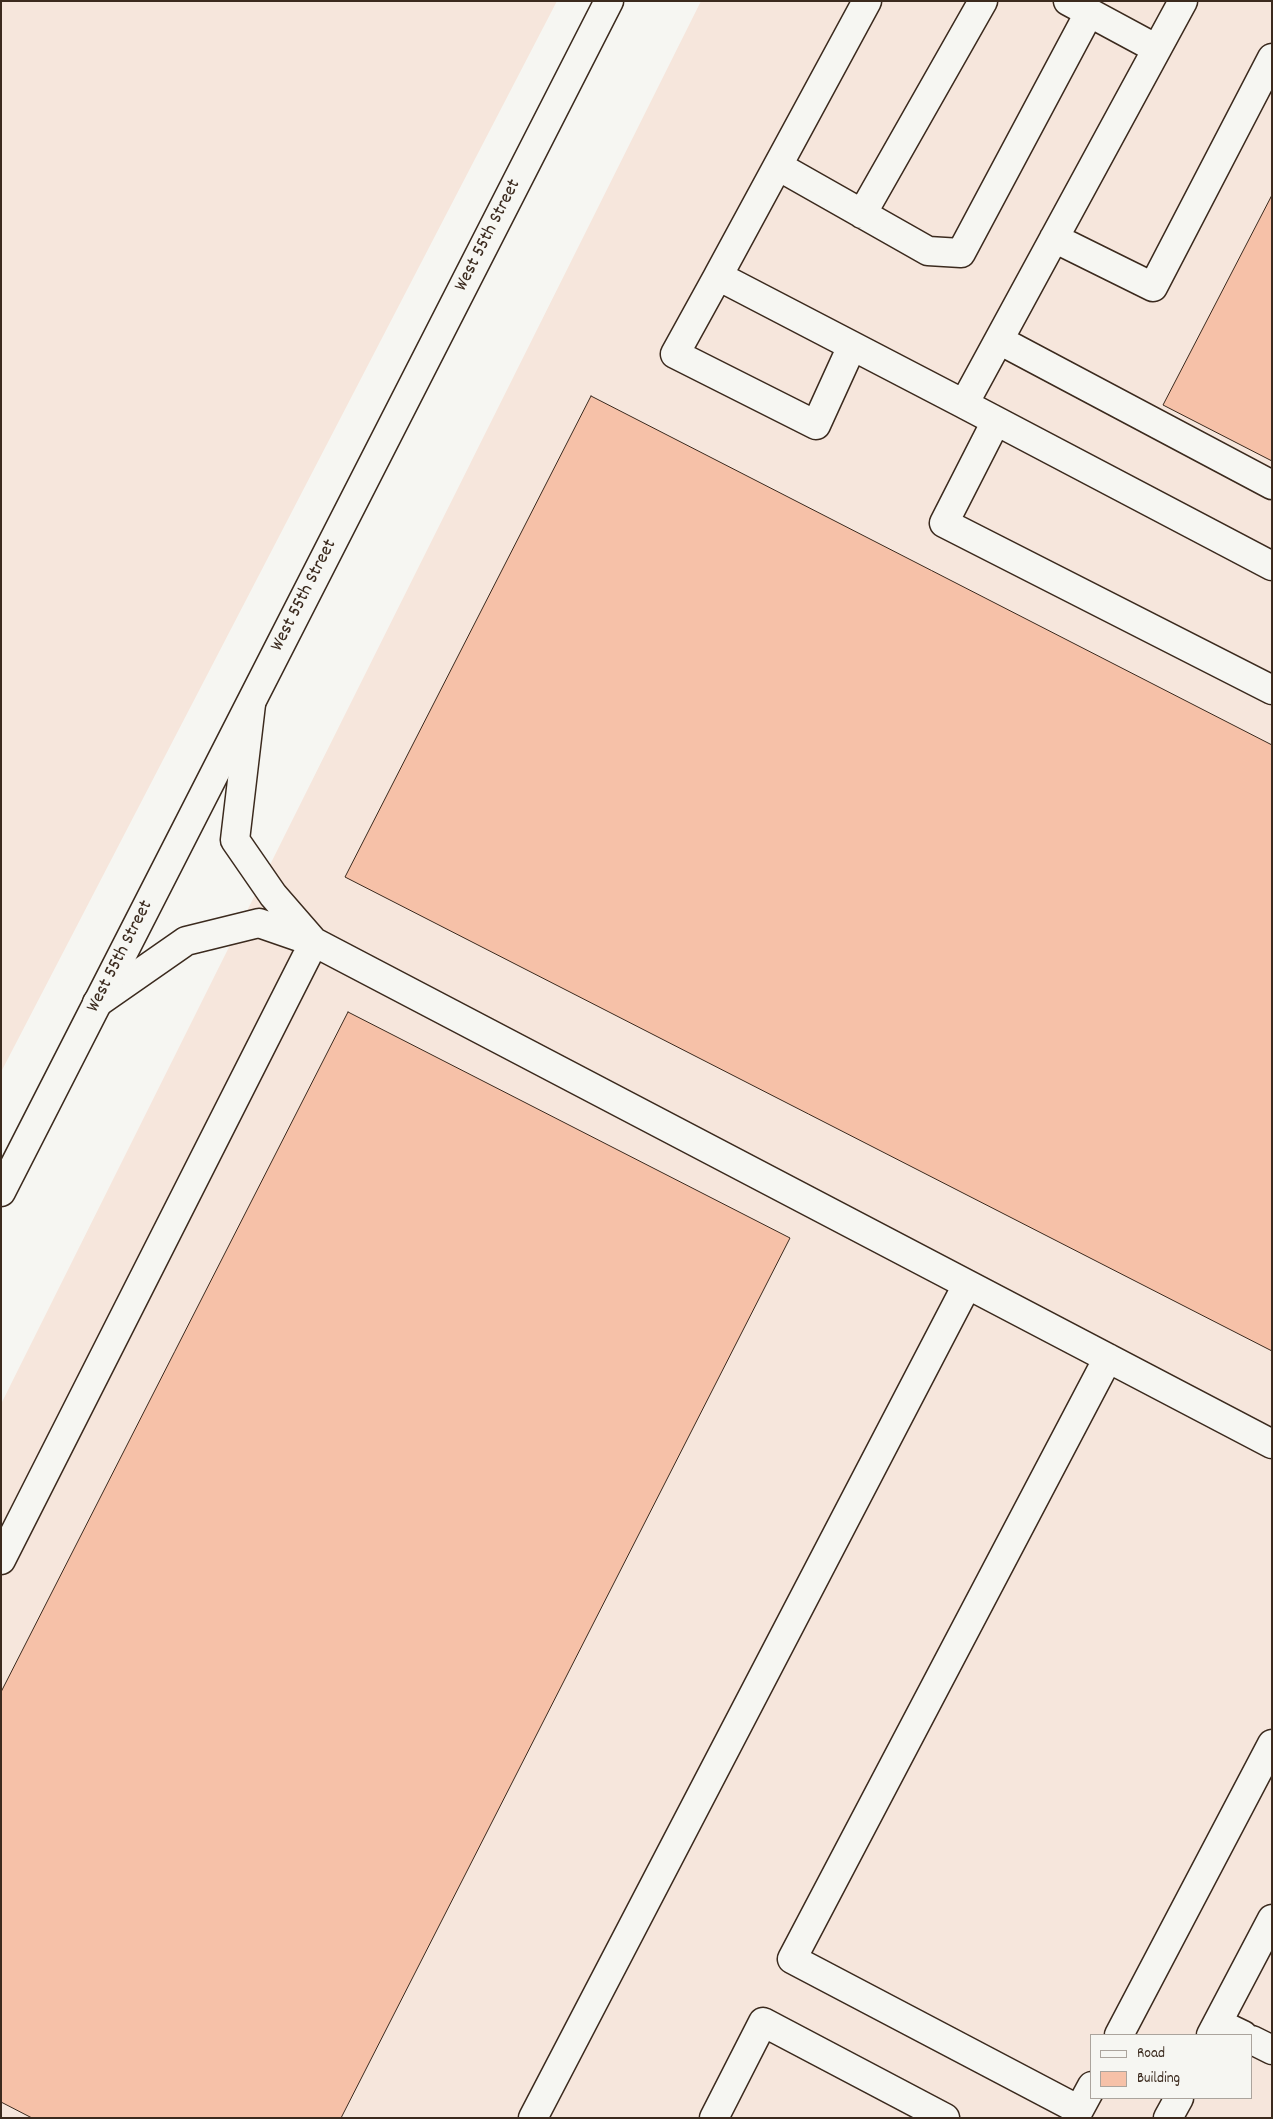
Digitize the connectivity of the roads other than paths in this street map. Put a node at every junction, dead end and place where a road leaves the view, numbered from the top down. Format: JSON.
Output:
{"nodes":[{"id":1,"x":609,"y":1,"type":"edge"},
{"id":2,"x":867,"y":1,"type":"edge"},
{"id":3,"x":983,"y":1,"type":"edge"},
{"id":4,"x":1183,"y":1,"type":"edge"},
{"id":5,"x":1079,"y":7,"type":"edge"},
{"id":6,"x":1157,"y":49,"type":"junction"},
{"id":7,"x":1272,"y":58,"type":"edge"},
{"id":8,"x":778,"y":166,"type":"junction"},
{"id":9,"x":862,"y":214,"type":"junction"},
{"id":10,"x":1054,"y":238,"type":"junction"},
{"id":11,"x":718,"y":276,"type":"junction"},
{"id":12,"x":999,"y":340,"type":"junction"},
{"id":13,"x":852,"y":346,"type":"junction"},
{"id":14,"x":964,"y":404,"type":"junction"},
{"id":15,"x":996,"y":421,"type":"junction"},
{"id":16,"x":1272,"y":484,"type":"edge"},
{"id":17,"x":1272,"y":566,"type":"edge"},
{"id":18,"x":1272,"y":690,"type":"edge"},
{"id":19,"x":252,"y":701,"type":"junction"},
{"id":20,"x":314,"y":942,"type":"junction"},
{"id":21,"x":97,"y":1003,"type":"junction"},
{"id":22,"x":1,"y":1192,"type":"edge"},
{"id":23,"x":967,"y":1285,"type":"junction"},
{"id":24,"x":1108,"y":1358,"type":"junction"},
{"id":25,"x":1272,"y":1444,"type":"edge"},
{"id":26,"x":1,"y":1560,"type":"edge"},
{"id":27,"x":1272,"y":1744,"type":"edge"},
{"id":28,"x":1270,"y":1928,"type":"edge"},
{"id":29,"x":1214,"y":2029,"type":"edge"},
{"id":30,"x":1120,"y":2034,"type":"edge"},
{"id":31,"x":1238,"y":2034,"type":"edge"},
{"id":32,"x":1253,"y":2040,"type":"edge"},
{"id":33,"x":1272,"y":2050,"type":"edge"},
{"id":34,"x":1090,"y":2090,"type":"edge"},
{"id":35,"x":1178,"y":2099,"type":"edge"},
{"id":36,"x":533,"y":2118,"type":"edge"},
{"id":37,"x":714,"y":2118,"type":"edge"},
{"id":38,"x":945,"y":2118,"type":"edge"},
{"id":39,"x":1168,"y":2118,"type":"edge"}],
"edges":[{"from":1,"to":19,"type":"main road","name":"West 55th Street"},
{"from":2,"to":8,"type":"main road"},
{"from":3,"to":9,"type":"main road"},
{"from":4,"to":6,"type":"main road"},
{"from":5,"to":6,"type":"main road"},
{"from":5,"to":9,"type":"main road"},
{"from":6,"to":10,"type":"main road"},
{"from":7,"to":10,"type":"main road"},
{"from":8,"to":9,"type":"main road"},
{"from":8,"to":11,"type":"main road"},
{"from":10,"to":12,"type":"main road"},
{"from":11,"to":13,"type":"main road"},
{"from":11,"to":13,"type":"main road"},
{"from":12,"to":14,"type":"main road"},
{"from":12,"to":16,"type":"main road"},
{"from":13,"to":14,"type":"main road"},
{"from":14,"to":15,"type":"main road"},
{"from":15,"to":17,"type":"main road"},
{"from":15,"to":18,"type":"main road"},
{"from":19,"to":20,"type":"main road"},
{"from":19,"to":21,"type":"main road","name":"West 55th Street"},
{"from":20,"to":21,"type":"main road"},
{"from":20,"to":23,"type":"main road"},
{"from":20,"to":26,"type":"main road"},
{"from":21,"to":22,"type":"main road","name":"West 55th Street"},
{"from":23,"to":24,"type":"main road"},
{"from":23,"to":36,"type":"main road"},
{"from":24,"to":25,"type":"main road"},
{"from":24,"to":34,"type":"main road"},
{"from":27,"to":30,"type":"main road"},
{"from":28,"to":29,"type":"main road"},
{"from":29,"to":31,"type":"main road"},
{"from":32,"to":33,"type":"main road"},
{"from":35,"to":39,"type":"main road"},
{"from":37,"to":38,"type":"main road"}]}
